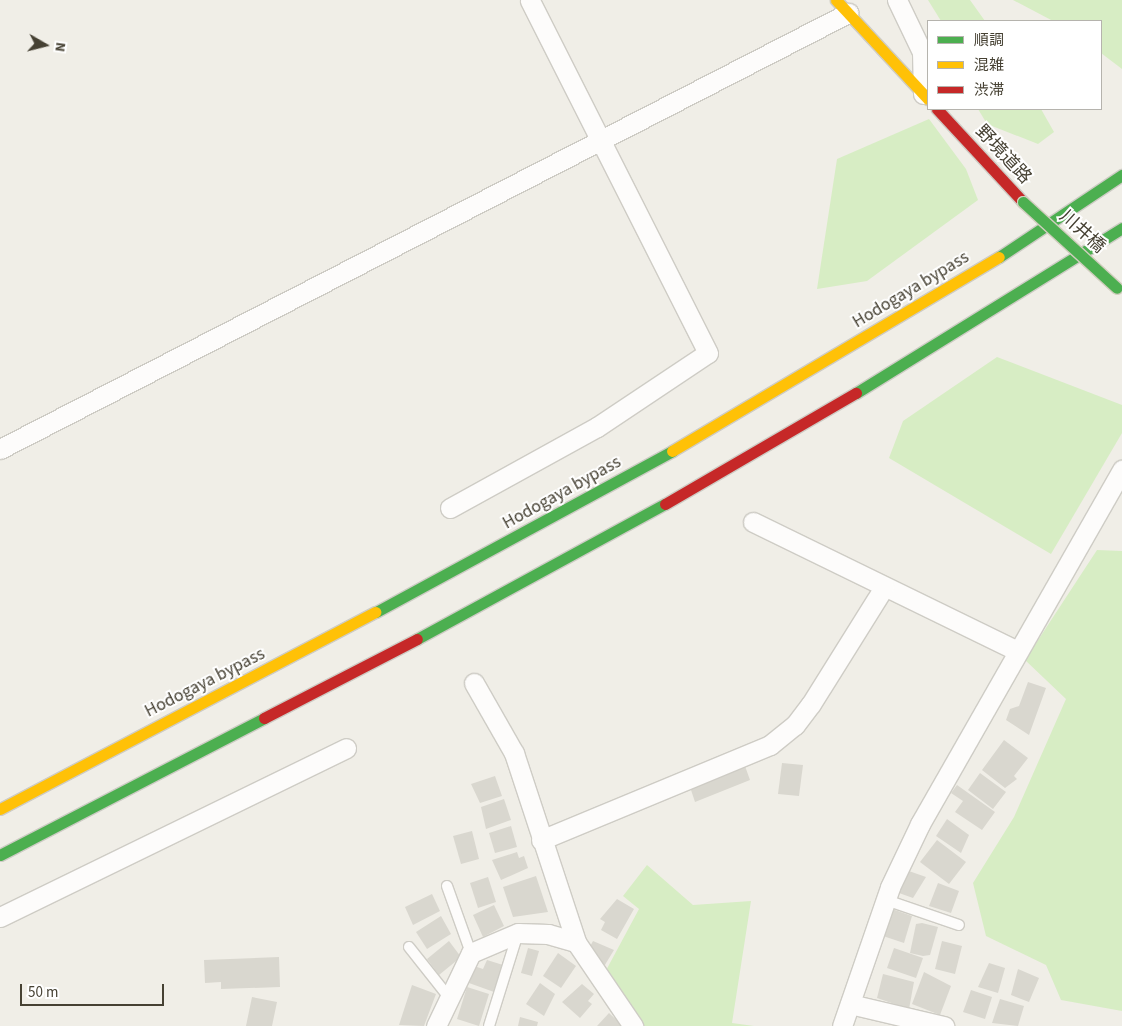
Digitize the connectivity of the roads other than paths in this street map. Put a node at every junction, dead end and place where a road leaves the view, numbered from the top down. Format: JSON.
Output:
{"nodes":[{"id":1,"x":530,"y":0,"type":"edge"},
{"id":2,"x":897,"y":0,"type":"edge"},
{"id":3,"x":842,"y":6,"type":"edge"},
{"id":4,"x":926,"y":96,"type":"edge"},
{"id":5,"x":938,"y":110,"type":"edge"},
{"id":6,"x":602,"y":141,"type":"junction"},
{"id":7,"x":1122,"y":175,"type":"edge"},
{"id":8,"x":1023,"y":202,"type":"joint"},
{"id":9,"x":1122,"y":228,"type":"edge"},
{"id":10,"x":1120,"y":290,"type":"edge"},
{"id":11,"x":0,"y":449,"type":"edge"},
{"id":12,"x":1122,"y":470,"type":"edge"},
{"id":13,"x":450,"y":508,"type":"dead end"},
{"id":14,"x":753,"y":522,"type":"dead end"},
{"id":15,"x":884,"y":587,"type":"junction"},
{"id":16,"x":1018,"y":651,"type":"junction"},
{"id":17,"x":474,"y":683,"type":"dead end"},
{"id":18,"x":346,"y":748,"type":"dead end"},
{"id":19,"x":0,"y":809,"type":"edge"},
{"id":20,"x":541,"y":840,"type":"junction"},
{"id":21,"x":0,"y":855,"type":"edge"},
{"id":22,"x":446,"y":886,"type":"dead end"},
{"id":23,"x":886,"y":900,"type":"junction"},
{"id":24,"x":0,"y":917,"type":"edge"},
{"id":25,"x":960,"y":925,"type":"dead end"},
{"id":26,"x":518,"y":933,"type":"junction"},
{"id":27,"x":576,"y":942,"type":"junction"},
{"id":28,"x":409,"y":947,"type":"dead end"},
{"id":29,"x":471,"y":953,"type":"junction"},
{"id":30,"x":448,"y":996,"type":"junction"},
{"id":31,"x":850,"y":1004,"type":"junction"},
{"id":32,"x":436,"y":1026,"type":"edge"},
{"id":33,"x":489,"y":1026,"type":"edge"},
{"id":34,"x":633,"y":1026,"type":"edge"},
{"id":35,"x":842,"y":1026,"type":"edge"},
{"id":36,"x":944,"y":1026,"type":"edge"}],
"edges":[{"from":1,"to":6,"type":"street"},
{"from":2,"to":4,"type":"street"},
{"from":3,"to":4,"type":"main road"},
{"from":3,"to":6,"type":"street"},
{"from":5,"to":8,"type":"main road","name":"野境道路"},
{"from":6,"to":11,"type":"street"},
{"from":6,"to":13,"type":"street"},
{"from":7,"to":19,"type":"main road","name":"Hodogaya bypass"},
{"from":8,"to":10,"type":"main road","name":"川井橋","bridge":true},
{"from":9,"to":21,"type":"main road"},
{"from":12,"to":16,"type":"street"},
{"from":14,"to":15,"type":"street"},
{"from":15,"to":16,"type":"street"},
{"from":15,"to":20,"type":"street"},
{"from":16,"to":23,"type":"street"},
{"from":17,"to":20,"type":"street"},
{"from":18,"to":24,"type":"street"},
{"from":20,"to":27,"type":"street"},
{"from":22,"to":29,"type":"lane"},
{"from":23,"to":25,"type":"lane"},
{"from":23,"to":31,"type":"street"},
{"from":26,"to":27,"type":"street"},
{"from":26,"to":29,"type":"street"},
{"from":26,"to":33,"type":"lane"},
{"from":27,"to":34,"type":"street"},
{"from":28,"to":30,"type":"lane"},
{"from":29,"to":30,"type":"street"},
{"from":30,"to":32,"type":"street"},
{"from":31,"to":35,"type":"street"},
{"from":31,"to":36,"type":"street"}]}
